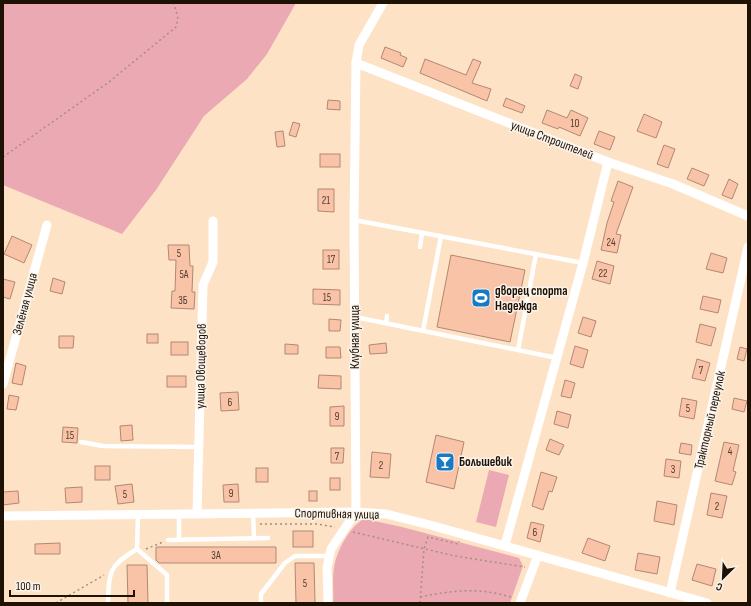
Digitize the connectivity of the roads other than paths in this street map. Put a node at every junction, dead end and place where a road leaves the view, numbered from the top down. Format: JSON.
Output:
{"nodes":[{"id":1,"x":384,"y":3,"type":"edge"},
{"id":2,"x":356,"y":63,"type":"junction"},
{"id":3,"x":608,"y":162,"type":"junction"},
{"id":4,"x":748,"y":216,"type":"edge"},
{"id":5,"x":354,"y":220,"type":"junction"},
{"id":6,"x":213,"y":221,"type":"dead end"},
{"id":7,"x":47,"y":225,"type":"dead end"},
{"id":8,"x":422,"y":233,"type":"junction"},
{"id":9,"x":441,"y":236,"type":"junction"},
{"id":10,"x":748,"y":247,"type":"edge"},
{"id":11,"x":420,"y":248,"type":"dead end"},
{"id":12,"x":536,"y":254,"type":"junction"},
{"id":13,"x":583,"y":263,"type":"junction"},
{"id":14,"x":387,"y":316,"type":"dead end"},
{"id":15,"x":355,"y":317,"type":"junction"},
{"id":16,"x":386,"y":324,"type":"junction"},
{"id":17,"x":423,"y":331,"type":"junction"},
{"id":18,"x":518,"y":350,"type":"junction"},
{"id":19,"x":557,"y":358,"type":"junction"},
{"id":20,"x":3,"y":384,"type":"edge"},
{"id":21,"x":81,"y":442,"type":"dead end"},
{"id":22,"x":199,"y":447,"type":"junction"},
{"id":23,"x":356,"y":512,"type":"junction"},
{"id":24,"x":254,"y":513,"type":"junction"},
{"id":25,"x":179,"y":514,"type":"junction"},
{"id":26,"x":197,"y":514,"type":"junction"},
{"id":27,"x":138,"y":515,"type":"junction"},
{"id":28,"x":3,"y":516,"type":"edge"},
{"id":29,"x":254,"y":538,"type":"junction"},
{"id":30,"x":268,"y":538,"type":"dead end"},
{"id":31,"x":168,"y":540,"type":"dead end"},
{"id":32,"x":180,"y":540,"type":"junction"},
{"id":33,"x":505,"y":546,"type":"junction"},
{"id":34,"x":137,"y":549,"type":"junction"},
{"id":35,"x":538,"y":555,"type":"junction"},
{"id":36,"x":330,"y":556,"type":"junction"},
{"id":37,"x":670,"y":592,"type":"junction"},
{"id":38,"x":521,"y":601,"type":"edge"},
{"id":39,"x":108,"y":603,"type":"edge"},
{"id":40,"x":167,"y":603,"type":"edge"},
{"id":41,"x":261,"y":603,"type":"edge"},
{"id":42,"x":328,"y":603,"type":"edge"},
{"id":43,"x":707,"y":603,"type":"edge"}],
"edges":[{"from":1,"to":2,"type":"street","name":"Клубная улица"},
{"from":2,"to":3,"type":"street","name":"улица Строителей"},
{"from":2,"to":5,"type":"street","name":"Клубная улица"},
{"from":3,"to":4,"type":"street","name":"улица Строителей"},
{"from":3,"to":13,"type":"street"},
{"from":5,"to":8,"type":"lane"},
{"from":5,"to":15,"type":"street","name":"Клубная улица"},
{"from":6,"to":22,"type":"street","name":"улица Овощеводов"},
{"from":7,"to":20,"type":"street","name":"Зелёная улица"},
{"from":8,"to":9,"type":"lane"},
{"from":8,"to":11,"type":"lane"},
{"from":9,"to":12,"type":"lane"},
{"from":9,"to":17,"type":"lane"},
{"from":10,"to":37,"type":"street","name":"Тракторный переулок"},
{"from":12,"to":13,"type":"lane"},
{"from":12,"to":18,"type":"lane"},
{"from":13,"to":19,"type":"street"},
{"from":14,"to":16,"type":"lane"},
{"from":15,"to":16,"type":"lane"},
{"from":15,"to":23,"type":"street","name":"Клубная улица"},
{"from":16,"to":17,"type":"lane"},
{"from":17,"to":18,"type":"lane"},
{"from":18,"to":19,"type":"lane"},
{"from":19,"to":33,"type":"street"},
{"from":21,"to":22,"type":"lane"},
{"from":22,"to":26,"type":"street","name":"улица Овощеводов"},
{"from":23,"to":24,"type":"street","name":"Спортивная улица"},
{"from":23,"to":33,"type":"street","name":"Спортивная улица"},
{"from":23,"to":36,"type":"street"},
{"from":24,"to":26,"type":"street","name":"Спортивная улица"},
{"from":24,"to":29,"type":"lane"},
{"from":25,"to":26,"type":"street","name":"Спортивная улица"},
{"from":25,"to":27,"type":"street","name":"Спортивная улица"},
{"from":25,"to":32,"type":"lane"},
{"from":27,"to":28,"type":"street","name":"Спортивная улица"},
{"from":27,"to":34,"type":"lane"},
{"from":29,"to":30,"type":"lane"},
{"from":29,"to":32,"type":"lane"},
{"from":31,"to":32,"type":"lane"},
{"from":33,"to":35,"type":"street","name":"Спортивная улица"},
{"from":34,"to":39,"type":"lane"},
{"from":34,"to":40,"type":"lane"},
{"from":35,"to":37,"type":"street","name":"Спортивная улица"},
{"from":35,"to":38,"type":"street"},
{"from":36,"to":41,"type":"lane"},
{"from":36,"to":42,"type":"street"},
{"from":37,"to":43,"type":"street","name":"Спортивная улица"}]}
